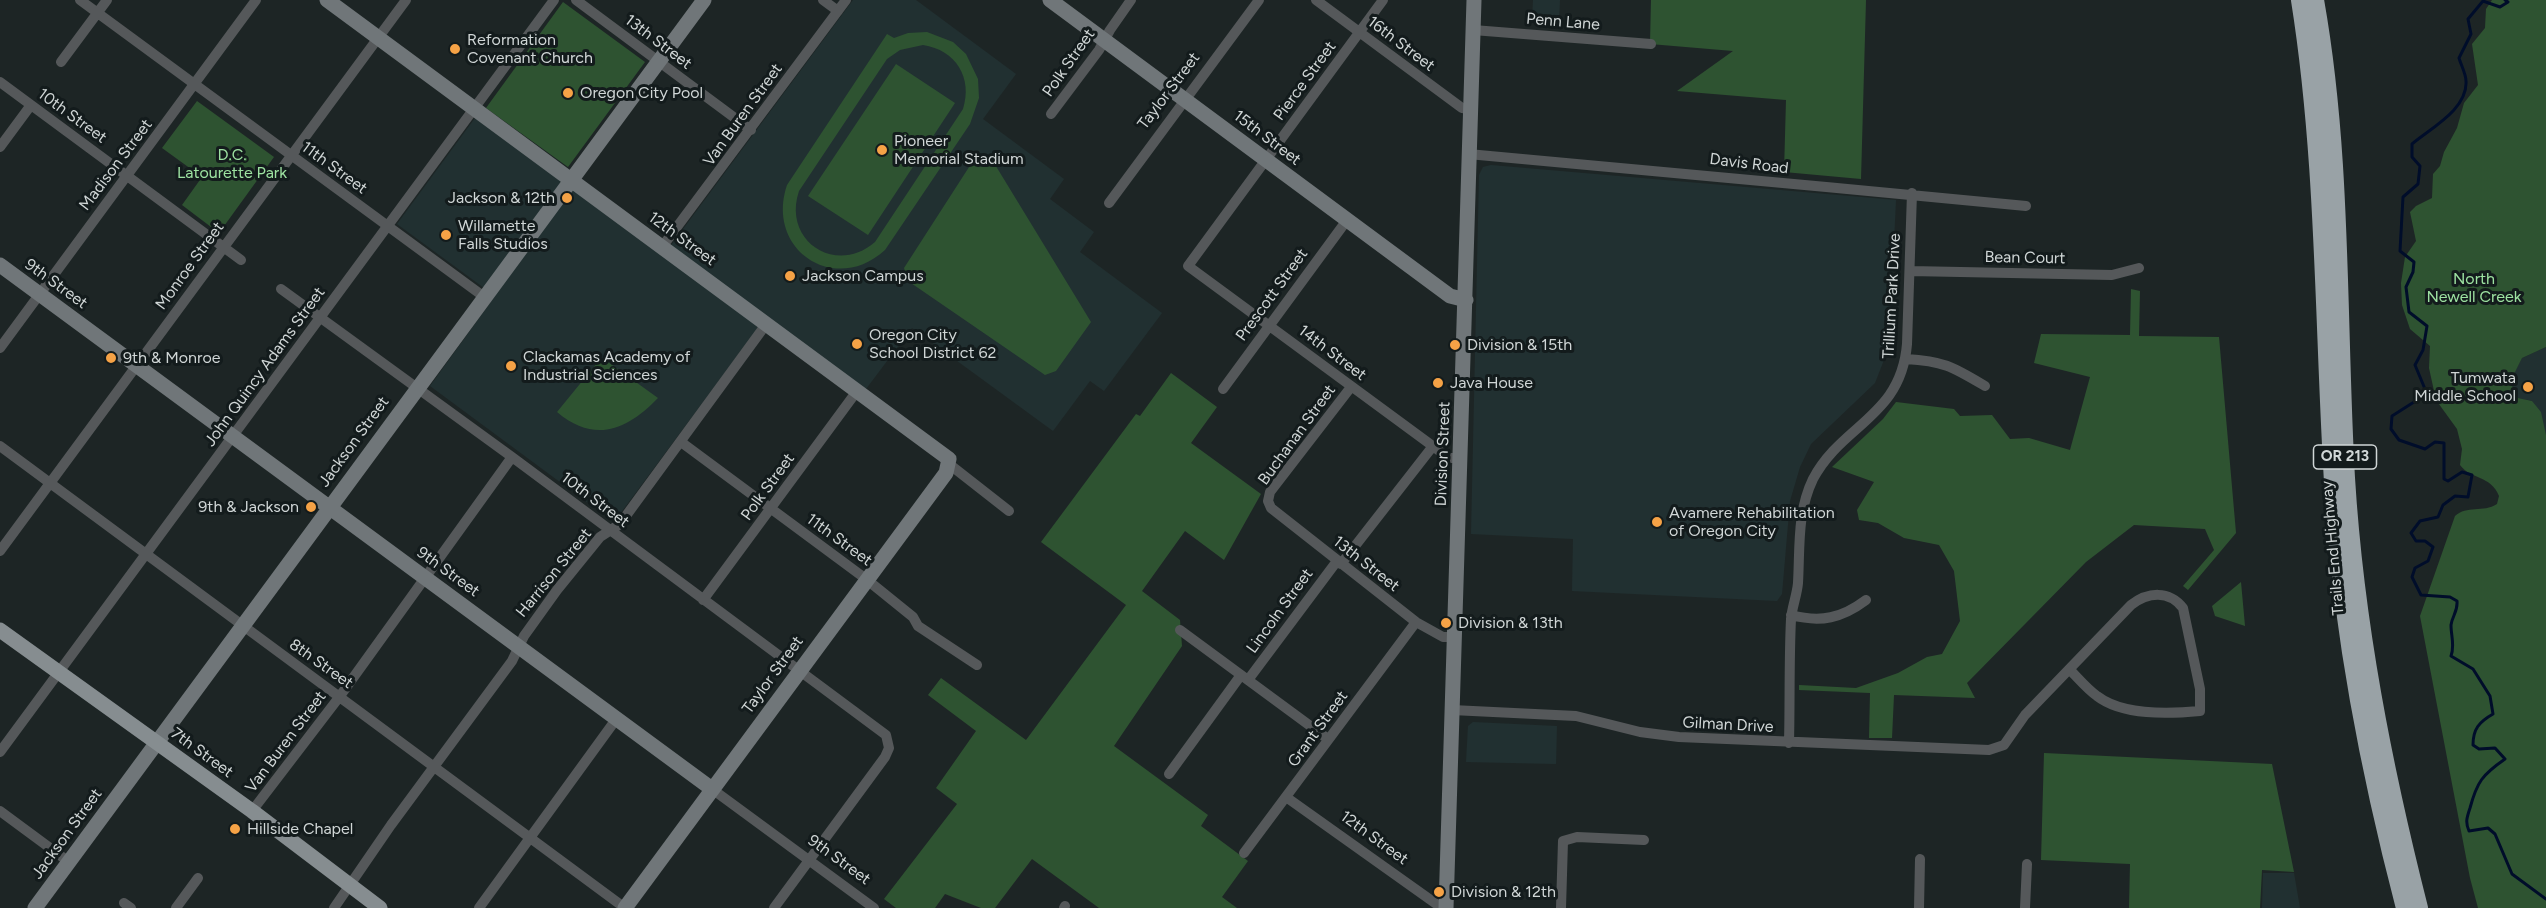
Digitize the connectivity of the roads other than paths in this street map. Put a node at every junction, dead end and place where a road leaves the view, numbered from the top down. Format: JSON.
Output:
{"nodes":[{"id":1,"x":80,"y":0,"type":"edge"},
{"id":2,"x":107,"y":0,"type":"edge"},
{"id":3,"x":256,"y":0,"type":"edge"},
{"id":4,"x":327,"y":0,"type":"edge"},
{"id":5,"x":406,"y":0,"type":"edge"},
{"id":6,"x":554,"y":0,"type":"edge"},
{"id":7,"x":576,"y":0,"type":"edge"},
{"id":8,"x":704,"y":0,"type":"edge"},
{"id":9,"x":823,"y":0,"type":"edge"},
{"id":10,"x":846,"y":0,"type":"edge"},
{"id":11,"x":1050,"y":0,"type":"edge"},
{"id":12,"x":1131,"y":0,"type":"edge"},
{"id":13,"x":1259,"y":0,"type":"edge"},
{"id":14,"x":1316,"y":0,"type":"edge"},
{"id":15,"x":1383,"y":0,"type":"edge"},
{"id":16,"x":1474,"y":0,"type":"edge"},
{"id":17,"x":2300,"y":0,"type":"edge"},
{"id":18,"x":2315,"y":0,"type":"edge"},
{"id":19,"x":838,"y":11,"type":"junction"},
{"id":20,"x":97,"y":13,"type":"junction"},
{"id":21,"x":1473,"y":30,"type":"junction"},
{"id":22,"x":1360,"y":32,"type":"junction"},
{"id":23,"x":378,"y":37,"type":"junction"},
{"id":24,"x":1104,"y":40,"type":"junction"},
{"id":25,"x":1651,"y":44,"type":"dead end"},
{"id":26,"x":61,"y":62,"type":"dead end"},
{"id":27,"x":659,"y":62,"type":"junction"},
{"id":28,"x":0,"y":82,"type":"edge"},
{"id":29,"x":195,"y":85,"type":"junction"},
{"id":30,"x":1184,"y":99,"type":"junction"},
{"id":31,"x":31,"y":105,"type":"junction"},
{"id":32,"x":474,"y":108,"type":"junction"},
{"id":33,"x":1469,"y":108,"type":"junction"},
{"id":34,"x":1051,"y":114,"type":"dead end"},
{"id":35,"x":751,"y":130,"type":"junction"},
{"id":36,"x":0,"y":147,"type":"edge"},
{"id":37,"x":1468,"y":154,"type":"junction"},
{"id":38,"x":291,"y":155,"type":"junction"},
{"id":39,"x":1267,"y":160,"type":"junction"},
{"id":40,"x":127,"y":175,"type":"junction"},
{"id":41,"x":572,"y":180,"type":"junction"},
{"id":42,"x":1912,"y":193,"type":"junction"},
{"id":43,"x":1109,"y":203,"type":"dead end"},
{"id":44,"x":2026,"y":206,"type":"dead end"},
{"id":45,"x":1347,"y":220,"type":"junction"},
{"id":46,"x":387,"y":226,"type":"junction"},
{"id":47,"x":223,"y":247,"type":"junction"},
{"id":48,"x":663,"y":247,"type":"junction"},
{"id":49,"x":241,"y":260,"type":"dead end"},
{"id":50,"x":0,"y":265,"type":"edge"},
{"id":51,"x":1188,"y":266,"type":"joint"},
{"id":52,"x":2139,"y":268,"type":"dead end"},
{"id":53,"x":1910,"y":271,"type":"junction"},
{"id":54,"x":281,"y":289,"type":"dead end"},
{"id":55,"x":40,"y":294,"type":"junction"},
{"id":56,"x":483,"y":297,"type":"junction"},
{"id":57,"x":1466,"y":300,"type":"junction"},
{"id":58,"x":320,"y":317,"type":"junction"},
{"id":59,"x":766,"y":323,"type":"junction"},
{"id":60,"x":1269,"y":325,"type":"junction"},
{"id":61,"x":0,"y":348,"type":"edge"},
{"id":62,"x":1906,"y":359,"type":"junction"},
{"id":63,"x":136,"y":364,"type":"junction"},
{"id":64,"x":1985,"y":386,"type":"dead end"},
{"id":65,"x":417,"y":387,"type":"junction"},
{"id":66,"x":1351,"y":387,"type":"junction"},
{"id":67,"x":1223,"y":390,"type":"dead end"},
{"id":68,"x":857,"y":392,"type":"junction"},
{"id":69,"x":233,"y":436,"type":"junction"},
{"id":70,"x":681,"y":442,"type":"junction"},
{"id":71,"x":0,"y":446,"type":"edge"},
{"id":72,"x":1433,"y":447,"type":"junction"},
{"id":73,"x":512,"y":456,"type":"junction"},
{"id":74,"x":1461,"y":458,"type":"junction"},
{"id":75,"x":949,"y":464,"type":"junction"},
{"id":76,"x":50,"y":482,"type":"junction"},
{"id":77,"x":1268,"y":501,"type":"joint"},
{"id":78,"x":329,"y":507,"type":"junction"},
{"id":79,"x":770,"y":510,"type":"junction"},
{"id":80,"x":1009,"y":511,"type":"dead end"},
{"id":81,"x":610,"y":530,"type":"junction"},
{"id":82,"x":0,"y":551,"type":"edge"},
{"id":83,"x":146,"y":553,"type":"junction"},
{"id":84,"x":1339,"y":562,"type":"junction"},
{"id":85,"x":426,"y":578,"type":"junction"},
{"id":86,"x":866,"y":579,"type":"junction"},
{"id":87,"x":703,"y":600,"type":"junction"},
{"id":88,"x":1866,"y":600,"type":"dead end"},
{"id":89,"x":1791,"y":615,"type":"junction"},
{"id":90,"x":1416,"y":622,"type":"junction"},
{"id":91,"x":241,"y":625,"type":"junction"},
{"id":92,"x":0,"y":630,"type":"edge"},
{"id":93,"x":1180,"y":630,"type":"dead end"},
{"id":94,"x":1454,"y":637,"type":"junction"},
{"id":95,"x":520,"y":647,"type":"junction"},
{"id":96,"x":977,"y":664,"type":"dead end"},
{"id":97,"x":798,"y":670,"type":"junction"},
{"id":98,"x":2070,"y":670,"type":"junction"},
{"id":99,"x":58,"y":673,"type":"junction"},
{"id":100,"x":1245,"y":677,"type":"junction"},
{"id":101,"x":340,"y":696,"type":"junction"},
{"id":102,"x":1452,"y":710,"type":"junction"},
{"id":103,"x":616,"y":718,"type":"junction"},
{"id":104,"x":1328,"y":739,"type":"junction"},
{"id":105,"x":157,"y":742,"type":"junction"},
{"id":106,"x":1789,"y":743,"type":"junction"},
{"id":107,"x":0,"y":752,"type":"edge"},
{"id":108,"x":436,"y":766,"type":"junction"},
{"id":109,"x":1169,"y":774,"type":"dead end"},
{"id":110,"x":712,"y":789,"type":"junction"},
{"id":111,"x":1286,"y":797,"type":"junction"},
{"id":112,"x":0,"y":811,"type":"edge"},
{"id":113,"x":252,"y":811,"type":"junction"},
{"id":114,"x":529,"y":836,"type":"junction"},
{"id":115,"x":1644,"y":840,"type":"dead end"},
{"id":116,"x":1244,"y":853,"type":"dead end"},
{"id":117,"x":1920,"y":859,"type":"dead end"},
{"id":118,"x":809,"y":860,"type":"junction"},
{"id":119,"x":69,"y":862,"type":"junction"},
{"id":120,"x":2027,"y":864,"type":"dead end"},
{"id":121,"x":198,"y":878,"type":"dead end"},
{"id":122,"x":350,"y":885,"type":"junction"},
{"id":123,"x":35,"y":908,"type":"edge"},
{"id":124,"x":176,"y":908,"type":"edge"},
{"id":125,"x":334,"y":908,"type":"edge"},
{"id":126,"x":381,"y":908,"type":"edge"},
{"id":127,"x":479,"y":908,"type":"edge"},
{"id":128,"x":625,"y":908,"type":"edge"},
{"id":129,"x":774,"y":908,"type":"edge"},
{"id":130,"x":874,"y":908,"type":"edge"},
{"id":131,"x":1444,"y":908,"type":"edge"},
{"id":132,"x":1561,"y":908,"type":"edge"},
{"id":133,"x":1919,"y":908,"type":"edge"},
{"id":134,"x":2025,"y":908,"type":"edge"},
{"id":135,"x":2405,"y":908,"type":"edge"},
{"id":136,"x":2420,"y":908,"type":"edge"}],
"edges":[{"from":1,"to":20,"type":"street","name":"11th Street"},
{"from":2,"to":20,"type":"street"},
{"from":3,"to":29,"type":"street","name":"Madison Street"},
{"from":4,"to":23,"type":"street","name":"12th Street"},
{"from":5,"to":23,"type":"street","name":"Monroe Street"},
{"from":6,"to":32,"type":"street","name":"John Quincy Adams Street"},
{"from":7,"to":27,"type":"street","name":"13th Street"},
{"from":8,"to":27,"type":"street","name":"Jackson Street"},
{"from":9,"to":19,"type":"street"},
{"from":10,"to":19,"type":"street","name":"Van Buren Street"},
{"from":11,"to":24,"type":"street","name":"15th Street"},
{"from":12,"to":24,"type":"street","name":"Polk Street"},
{"from":13,"to":30,"type":"street","name":"Taylor Street"},
{"from":14,"to":22,"type":"street","name":"16th Street"},
{"from":15,"to":22,"type":"street","name":"Pierce Street"},
{"from":16,"to":21,"type":"street","name":"Division Street"},
{"from":17,"to":135,"type":"highway","name":"Trails End Highway","number":"OR 213"},
{"from":18,"to":136,"type":"highway","name":"Trails End Highway","number":"OR 213"},
{"from":19,"to":35,"type":"street","name":"Van Buren Street"},
{"from":20,"to":26,"type":"street"},
{"from":20,"to":29,"type":"street","name":"11th Street"},
{"from":21,"to":25,"type":"street","name":"Penn Lane"},
{"from":21,"to":33,"type":"street","name":"Division Street"},
{"from":22,"to":33,"type":"street","name":"16th Street"},
{"from":22,"to":39,"type":"street","name":"Pierce Street"},
{"from":23,"to":32,"type":"street","name":"12th Street"},
{"from":23,"to":38,"type":"street","name":"Monroe Street"},
{"from":24,"to":30,"type":"street","name":"15th Street"},
{"from":24,"to":34,"type":"street","name":"Polk Street"},
{"from":27,"to":35,"type":"street","name":"13th Street"},
{"from":27,"to":41,"type":"street","name":"Jackson Street"},
{"from":28,"to":31,"type":"street","name":"10th Street"},
{"from":29,"to":38,"type":"street","name":"11th Street"},
{"from":29,"to":40,"type":"street","name":"Madison Street"},
{"from":30,"to":39,"type":"street","name":"15th Street"},
{"from":30,"to":43,"type":"street","name":"Taylor Street"},
{"from":31,"to":36,"type":"street"},
{"from":31,"to":40,"type":"street","name":"10th Street"},
{"from":32,"to":41,"type":"street","name":"12th Street"},
{"from":32,"to":46,"type":"street","name":"John Quincy Adams Street"},
{"from":33,"to":37,"type":"street","name":"Division Street"},
{"from":35,"to":48,"type":"street","name":"Van Buren Street"},
{"from":37,"to":42,"type":"street","name":"Davis Road"},
{"from":37,"to":57,"type":"street","name":"Division Street"},
{"from":38,"to":46,"type":"street","name":"11th Street"},
{"from":38,"to":47,"type":"street","name":"Monroe Street"},
{"from":39,"to":45,"type":"street","name":"15th Street"},
{"from":39,"to":51,"type":"street","name":"Pierce Street"},
{"from":40,"to":47,"type":"street","name":"10th Street"},
{"from":40,"to":55,"type":"street","name":"Madison Street"},
{"from":41,"to":48,"type":"street","name":"12th Street"},
{"from":41,"to":56,"type":"street","name":"Jackson Street"},
{"from":42,"to":44,"type":"street","name":"Davis Road"},
{"from":42,"to":53,"type":"street","name":"Trillium Park Drive"},
{"from":45,"to":57,"type":"street","name":"15th Street"},
{"from":45,"to":60,"type":"street","name":"Prescott Street"},
{"from":46,"to":56,"type":"street","name":"11th Street"},
{"from":46,"to":58,"type":"street","name":"John Quincy Adams Street"},
{"from":47,"to":49,"type":"street","name":"10th Street"},
{"from":47,"to":63,"type":"street","name":"Monroe Street"},
{"from":48,"to":59,"type":"street","name":"12th Street"},
{"from":50,"to":55,"type":"street","name":"9th Street"},
{"from":51,"to":60,"type":"street","name":"14th Street"},
{"from":52,"to":53,"type":"street","name":"Bean Court"},
{"from":53,"to":62,"type":"street","name":"Trillium Park Drive"},
{"from":54,"to":58,"type":"street","name":"10th Street"},
{"from":55,"to":61,"type":"street","name":"Madison Street"},
{"from":55,"to":63,"type":"street","name":"9th Street"},
{"from":56,"to":65,"type":"street","name":"Jackson Street"},
{"from":57,"to":74,"type":"street","name":"Division Street"},
{"from":58,"to":65,"type":"street","name":"10th Street"},
{"from":58,"to":69,"type":"street","name":"John Quincy Adams Street"},
{"from":59,"to":68,"type":"street","name":"12th Street"},
{"from":59,"to":70,"type":"street","name":"Harrison Street"},
{"from":60,"to":66,"type":"street","name":"14th Street"},
{"from":60,"to":67,"type":"street","name":"Prescott Street"},
{"from":62,"to":64,"type":"street"},
{"from":62,"to":89,"type":"street","name":"Trillium Park Drive"},
{"from":63,"to":69,"type":"street","name":"9th Street"},
{"from":63,"to":76,"type":"street","name":"Monroe Street"},
{"from":65,"to":73,"type":"street","name":"10th Street"},
{"from":65,"to":78,"type":"street","name":"Jackson Street"},
{"from":66,"to":72,"type":"street","name":"14th Street"},
{"from":66,"to":77,"type":"street","name":"Buchanan Street"},
{"from":68,"to":75,"type":"street","name":"12th Street"},
{"from":68,"to":79,"type":"street","name":"Polk Street"},
{"from":69,"to":78,"type":"street","name":"9th Street"},
{"from":69,"to":83,"type":"street","name":"John Quincy Adams Street"},
{"from":70,"to":79,"type":"street","name":"11th Street"},
{"from":70,"to":81,"type":"street","name":"Harrison Street"},
{"from":71,"to":76,"type":"street","name":"8th Street"},
{"from":72,"to":74,"type":"street","name":"14th Street"},
{"from":72,"to":84,"type":"street","name":"Lincoln Street"},
{"from":73,"to":81,"type":"street","name":"10th Street"},
{"from":73,"to":85,"type":"street","name":"Van Buren Street"},
{"from":74,"to":94,"type":"street","name":"Division Street"},
{"from":75,"to":80,"type":"street","name":"12th Street"},
{"from":75,"to":86,"type":"street","name":"Taylor Street"},
{"from":76,"to":82,"type":"street","name":"Monroe Street"},
{"from":76,"to":83,"type":"street","name":"8th Street"},
{"from":77,"to":84,"type":"street","name":"13th Street"},
{"from":78,"to":85,"type":"street","name":"9th Street"},
{"from":78,"to":91,"type":"street","name":"Jackson Street"},
{"from":79,"to":86,"type":"street","name":"11th Street"},
{"from":79,"to":87,"type":"street","name":"Polk Street"},
{"from":81,"to":87,"type":"street","name":"10th Street"},
{"from":81,"to":95,"type":"street","name":"Harrison Street"},
{"from":83,"to":91,"type":"street","name":"8th Street"},
{"from":83,"to":99,"type":"street","name":"John Quincy Adams Street"},
{"from":84,"to":90,"type":"street","name":"13th Street"},
{"from":84,"to":100,"type":"street","name":"Lincoln Street"},
{"from":85,"to":95,"type":"street","name":"9th Street"},
{"from":85,"to":101,"type":"street","name":"Van Buren Street"},
{"from":86,"to":96,"type":"street","name":"11th Street"},
{"from":86,"to":97,"type":"street","name":"Taylor Street"},
{"from":87,"to":97,"type":"street","name":"10th Street"},
{"from":88,"to":89,"type":"street"},
{"from":89,"to":106,"type":"street","name":"Trillium Park Drive"},
{"from":90,"to":94,"type":"street","name":"13th Street"},
{"from":90,"to":104,"type":"street","name":"Grant Street"},
{"from":91,"to":101,"type":"street","name":"8th Street"},
{"from":91,"to":105,"type":"street","name":"Jackson Street"},
{"from":92,"to":99,"type":"main road","name":"7th Street"},
{"from":93,"to":100,"type":"street"},
{"from":94,"to":102,"type":"street","name":"Division Street"},
{"from":95,"to":103,"type":"street","name":"9th Street"},
{"from":95,"to":108,"type":"street","name":"Harrison Street"},
{"from":97,"to":110,"type":"street","name":"Taylor Street"},
{"from":97,"to":118,"type":"street","name":"10th Street"},
{"from":98,"to":98,"type":"street"},
{"from":98,"to":106,"type":"street","name":"Gilman Drive"},
{"from":99,"to":105,"type":"main road","name":"7th Street"},
{"from":99,"to":107,"type":"street","name":"John Quincy Adams Street"},
{"from":100,"to":104,"type":"street"},
{"from":100,"to":109,"type":"street","name":"Lincoln Street"},
{"from":101,"to":108,"type":"street","name":"8th Street"},
{"from":101,"to":113,"type":"street","name":"Van Buren Street"},
{"from":102,"to":106,"type":"street","name":"Gilman Drive"},
{"from":102,"to":131,"type":"street","name":"Division Street"},
{"from":103,"to":110,"type":"street","name":"9th Street"},
{"from":103,"to":114,"type":"street"},
{"from":104,"to":111,"type":"street","name":"Grant Street"},
{"from":105,"to":113,"type":"main road","name":"7th Street"},
{"from":105,"to":119,"type":"street","name":"Jackson Street"},
{"from":108,"to":114,"type":"street","name":"8th Street"},
{"from":108,"to":122,"type":"street","name":"Harrison Street"},
{"from":110,"to":118,"type":"street","name":"9th Street"},
{"from":110,"to":128,"type":"street","name":"Taylor Street"},
{"from":111,"to":116,"type":"street","name":"Grant Street"},
{"from":111,"to":131,"type":"street","name":"12th Street"},
{"from":112,"to":119,"type":"street"},
{"from":113,"to":122,"type":"main road","name":"7th Street"},
{"from":114,"to":127,"type":"street"},
{"from":114,"to":128,"type":"street","name":"8th Street"},
{"from":115,"to":132,"type":"street"},
{"from":117,"to":133,"type":"street"},
{"from":118,"to":129,"type":"street"},
{"from":118,"to":130,"type":"street","name":"9th Street"},
{"from":119,"to":123,"type":"street","name":"Jackson Street"},
{"from":120,"to":134,"type":"street"},
{"from":121,"to":124,"type":"street"},
{"from":122,"to":125,"type":"street","name":"Harrison Street"},
{"from":122,"to":126,"type":"main road","name":"7th Street"}]}
